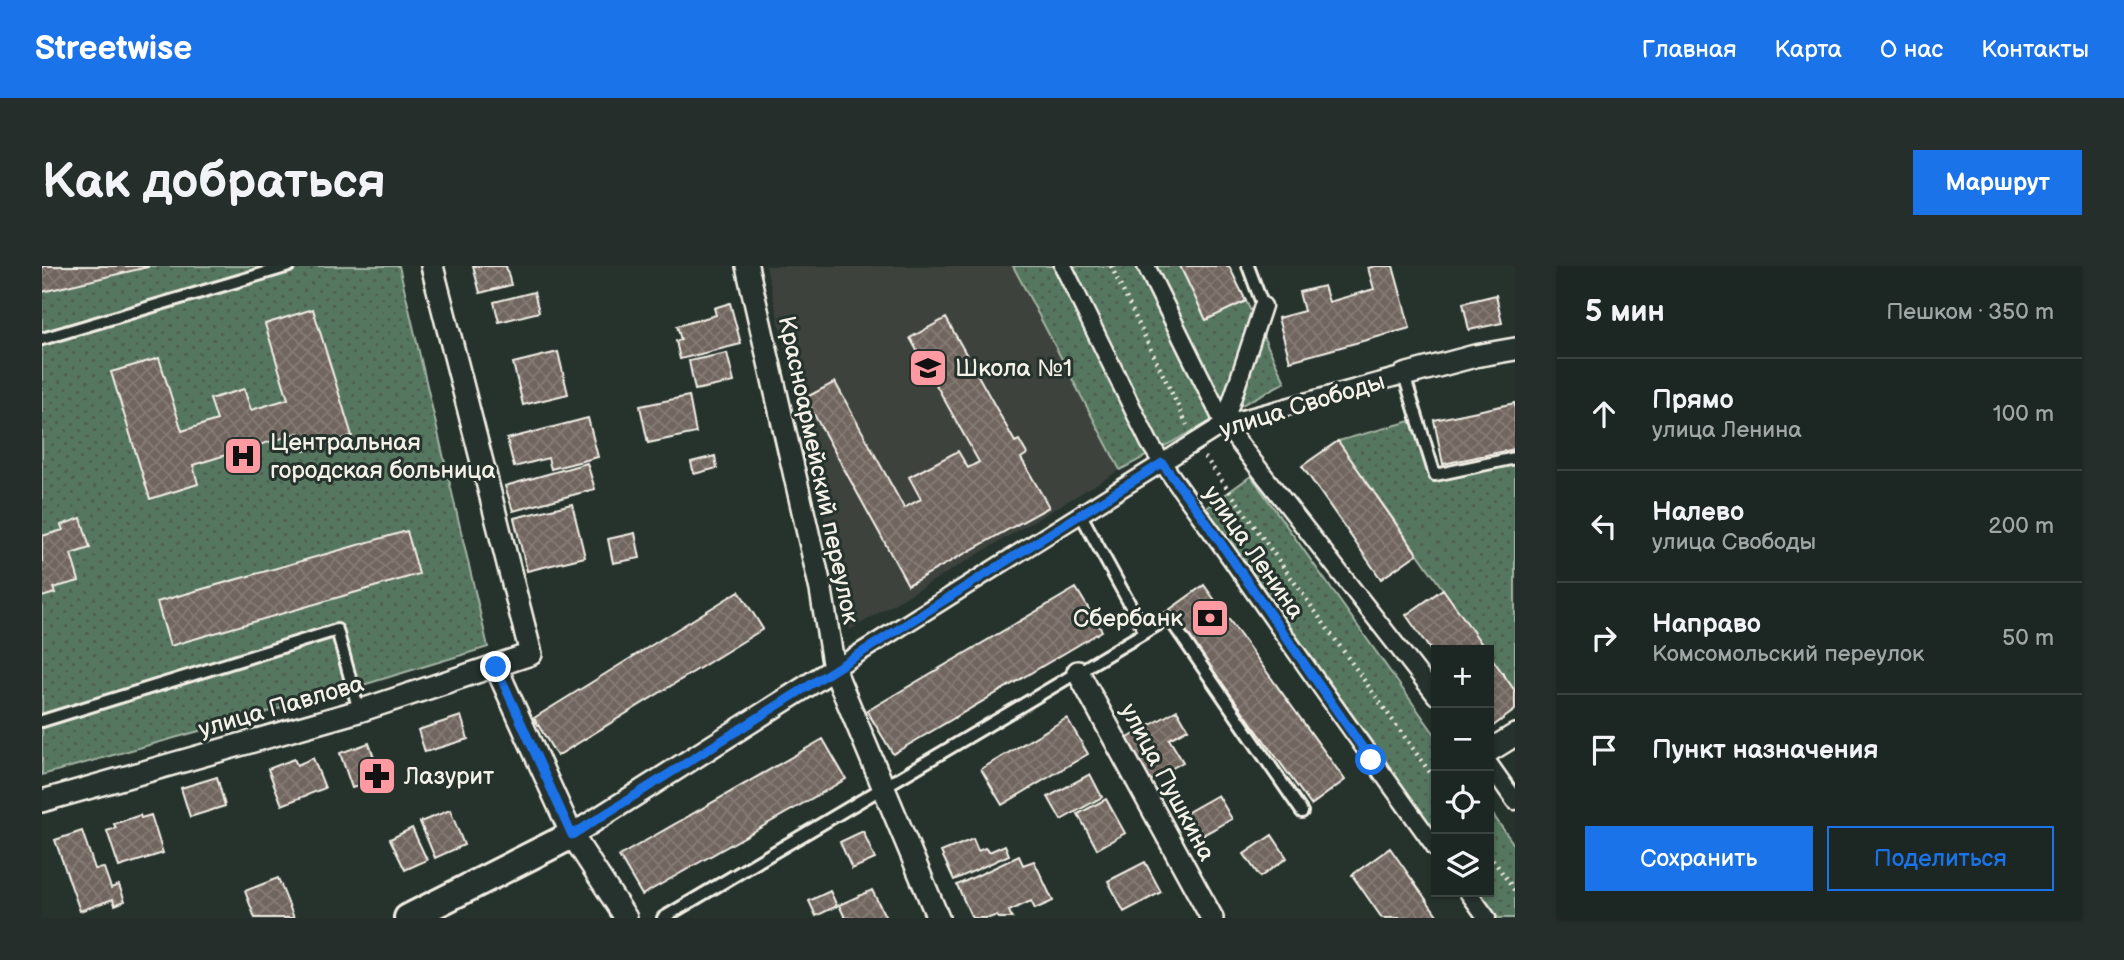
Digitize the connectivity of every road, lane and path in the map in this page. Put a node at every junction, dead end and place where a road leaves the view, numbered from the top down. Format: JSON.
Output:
{"nodes":[{"id":1,"x":289,"y":266,"type":"edge"},
{"id":2,"x":432,"y":266,"type":"edge"},
{"id":3,"x":747,"y":266,"type":"edge"},
{"id":4,"x":1063,"y":266,"type":"edge"},
{"id":5,"x":1111,"y":266,"type":"edge"},
{"id":6,"x":1146,"y":266,"type":"edge"},
{"id":7,"x":1248,"y":266,"type":"edge"},
{"id":8,"x":1263,"y":306,"type":"joint"},
{"id":9,"x":42,"y":339,"type":"edge"},
{"id":10,"x":1515,"y":349,"type":"edge"},
{"id":11,"x":1404,"y":375,"type":"junction"},
{"id":12,"x":1224,"y":424,"type":"junction"},
{"id":13,"x":1195,"y":443,"type":"junction"},
{"id":14,"x":1515,"y":458,"type":"edge"},
{"id":15,"x":1162,"y":463,"type":"junction"},
{"id":16,"x":1081,"y":514,"type":"junction"},
{"id":17,"x":1145,"y":632,"type":"junction"},
{"id":18,"x":496,"y":667,"type":"junction"},
{"id":19,"x":834,"y":669,"type":"junction"},
{"id":20,"x":1078,"y":672,"type":"junction"},
{"id":21,"x":1431,"y":690,"type":"edge"},
{"id":22,"x":359,"y":711,"type":"junction"},
{"id":23,"x":42,"y":720,"type":"edge"},
{"id":24,"x":1515,"y":735,"type":"edge"},
{"id":25,"x":1494,"y":748,"type":"edge"},
{"id":26,"x":1494,"y":771,"type":"edge"},
{"id":27,"x":1431,"y":774,"type":"edge"},
{"id":28,"x":884,"y":787,"type":"junction"},
{"id":29,"x":42,"y":800,"type":"edge"},
{"id":30,"x":1515,"y":801,"type":"edge"},
{"id":31,"x":1302,"y":812,"type":"dead end"},
{"id":32,"x":572,"y":835,"type":"junction"},
{"id":33,"x":1431,"y":841,"type":"edge"},
{"id":34,"x":1494,"y":861,"type":"edge"},
{"id":35,"x":1515,"y":891,"type":"edge"},
{"id":36,"x":1472,"y":897,"type":"edge"},
{"id":37,"x":408,"y":918,"type":"edge"},
{"id":38,"x":448,"y":918,"type":"edge"},
{"id":39,"x":626,"y":918,"type":"edge"},
{"id":40,"x":663,"y":918,"type":"edge"},
{"id":41,"x":938,"y":918,"type":"edge"},
{"id":42,"x":1212,"y":918,"type":"edge"},
{"id":43,"x":1487,"y":918,"type":"edge"}],
"edges":[{"from":1,"to":9,"type":"lane"},
{"from":2,"to":18,"type":"street","name":"улица Павлова"},
{"from":3,"to":19,"type":"street","name":"Красноармейский переулок"},
{"from":4,"to":15,"type":"street","name":"улица Ленина"},
{"from":5,"to":13,"type":"path"},
{"from":6,"to":12,"type":"street","name":"улица Ленина"},
{"from":7,"to":8,"type":"lane"},
{"from":8,"to":12,"type":"street"},
{"from":10,"to":11,"type":"street","name":"улица Свободы"},
{"from":11,"to":12,"type":"street","name":"улица Свободы"},
{"from":11,"to":14,"type":"lane"},
{"from":12,"to":13,"type":"street","name":"улица Свободы"},
{"from":12,"to":21,"type":"street","name":"улица Ленина"},
{"from":13,"to":15,"type":"street","name":"улица Свободы"},
{"from":13,"to":27,"type":"path"},
{"from":15,"to":16,"type":"street","name":"улица Свободы"},
{"from":15,"to":33,"type":"street","name":"улица Ленина"},
{"from":16,"to":17,"type":"lane"},
{"from":16,"to":19,"type":"street","name":"улица Свободы"},
{"from":17,"to":20,"type":"lane"},
{"from":17,"to":31,"type":"lane"},
{"from":18,"to":22,"type":"street","name":"улица Павлова"},
{"from":18,"to":32,"type":"street"},
{"from":19,"to":28,"type":"street","name":"Красноармейский переулок"},
{"from":19,"to":32,"type":"street","name":"улица Свободы"},
{"from":20,"to":28,"type":"lane"},
{"from":20,"to":42,"type":"street","name":"улица Пушкина"},
{"from":22,"to":23,"type":"lane"},
{"from":22,"to":29,"type":"street","name":"улица Павлова"},
{"from":24,"to":25,"type":"street"},
{"from":26,"to":30,"type":"street"},
{"from":28,"to":40,"type":"lane"},
{"from":28,"to":41,"type":"street","name":"Красноармейский переулок"},
{"from":32,"to":37,"type":"street","name":"улица Свободы"},
{"from":32,"to":38,"type":"street","name":"улица Свободы"},
{"from":32,"to":39,"type":"street"},
{"from":34,"to":35,"type":"path"},
{"from":36,"to":43,"type":"street"}]}
